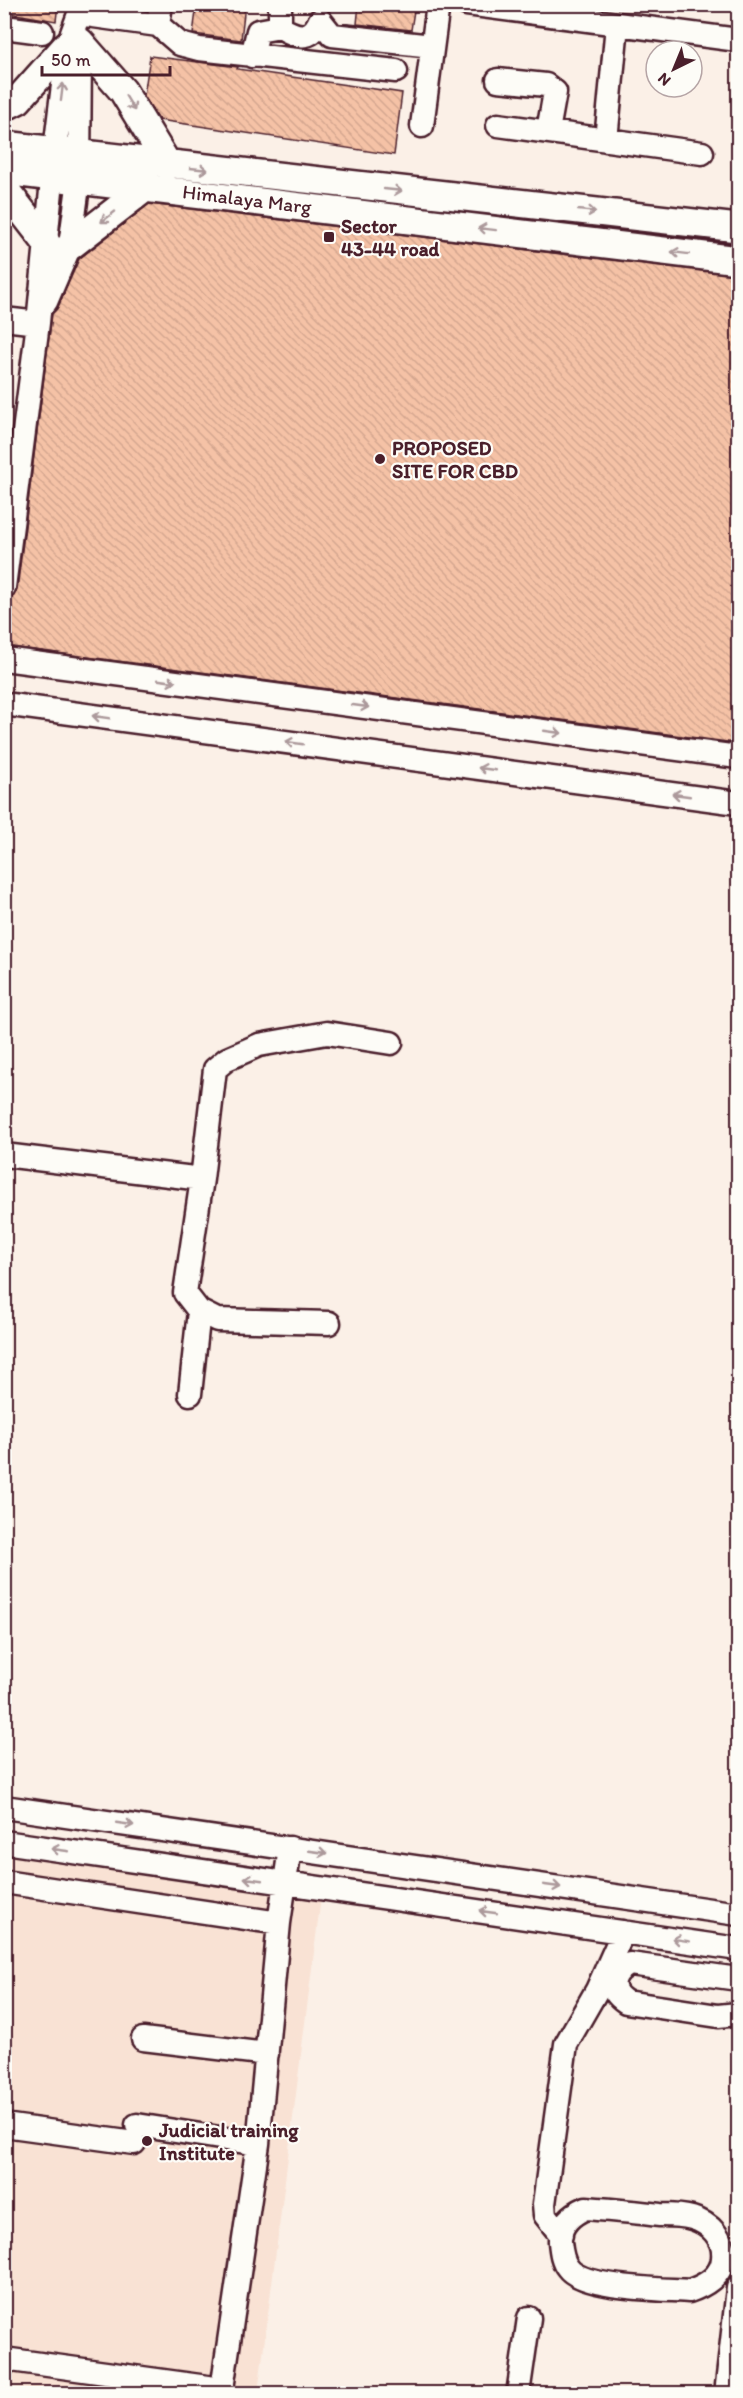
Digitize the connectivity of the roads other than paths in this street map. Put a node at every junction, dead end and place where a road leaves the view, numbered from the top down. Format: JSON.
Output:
{"nodes":[{"id":1,"x":438,"y":4,"type":"edge"},
{"id":2,"x":467,"y":4,"type":"edge"},
{"id":3,"x":80,"y":9,"type":"edge"},
{"id":4,"x":321,"y":12,"type":"edge"},
{"id":5,"x":159,"y":15,"type":"edge"},
{"id":6,"x":280,"y":16,"type":"edge"},
{"id":7,"x":607,"y":17,"type":"edge"},
{"id":8,"x":4,"y":27,"type":"edge"},
{"id":9,"x":42,"y":32,"type":"dead end"},
{"id":10,"x":738,"y":40,"type":"edge"},
{"id":11,"x":74,"y":43,"type":"junction"},
{"id":12,"x":432,"y":46,"type":"junction"},
{"id":13,"x":252,"y":56,"type":"junction"},
{"id":14,"x":396,"y":71,"type":"dead end"},
{"id":15,"x":498,"y":80,"type":"dead end"},
{"id":16,"x":4,"y":107,"type":"edge"},
{"id":17,"x":498,"y":125,"type":"dead end"},
{"id":18,"x":422,"y":126,"type":"dead end"},
{"id":19,"x":548,"y":131,"type":"junction"},
{"id":20,"x":606,"y":140,"type":"junction"},
{"id":21,"x":4,"y":145,"type":"edge"},
{"id":22,"x":702,"y":153,"type":"dead end"},
{"id":23,"x":71,"y":161,"type":"junction"},
{"id":24,"x":168,"y":165,"type":"junction"},
{"id":25,"x":4,"y":171,"type":"edge"},
{"id":26,"x":52,"y":177,"type":"junction"},
{"id":27,"x":4,"y":188,"type":"edge"},
{"id":28,"x":146,"y":188,"type":"junction"},
{"id":29,"x":738,"y":228,"type":"edge"},
{"id":30,"x":58,"y":244,"type":"junction"},
{"id":31,"x":738,"y":260,"type":"edge"},
{"id":32,"x":4,"y":319,"type":"edge"},
{"id":33,"x":38,"y":323,"type":"junction"},
{"id":34,"x":6,"y":559,"type":"edge"},
{"id":35,"x":4,"y":587,"type":"edge"},
{"id":36,"x":4,"y":659,"type":"edge"},
{"id":37,"x":4,"y":704,"type":"edge"},
{"id":38,"x":738,"y":757,"type":"edge"},
{"id":39,"x":738,"y":803,"type":"edge"},
{"id":40,"x":391,"y":1043,"type":"dead end"},
{"id":41,"x":4,"y":1155,"type":"edge"},
{"id":42,"x":202,"y":1179,"type":"junction"},
{"id":43,"x":199,"y":1311,"type":"junction"},
{"id":44,"x":329,"y":1323,"type":"dead end"},
{"id":45,"x":190,"y":1394,"type":"dead end"},
{"id":46,"x":4,"y":1807,"type":"edge"},
{"id":47,"x":4,"y":1842,"type":"edge"},
{"id":48,"x":290,"y":1848,"type":"junction"},
{"id":49,"x":4,"y":1882,"type":"edge"},
{"id":50,"x":286,"y":1884,"type":"junction"},
{"id":51,"x":738,"y":1914,"type":"edge"},
{"id":52,"x":279,"y":1923,"type":"junction"},
{"id":53,"x":623,"y":1932,"type":"junction"},
{"id":54,"x":738,"y":1949,"type":"edge"},
{"id":55,"x":738,"y":1979,"type":"edge"},
{"id":56,"x":738,"y":2014,"type":"edge"},
{"id":57,"x":143,"y":2039,"type":"dead end"},
{"id":58,"x":267,"y":2054,"type":"junction"},
{"id":59,"x":4,"y":2125,"type":"edge"},
{"id":60,"x":258,"y":2144,"type":"junction"},
{"id":61,"x":561,"y":2235,"type":"junction"},
{"id":62,"x":731,"y":2269,"type":"edge"},
{"id":63,"x":738,"y":2288,"type":"edge"},
{"id":64,"x":530,"y":2318,"type":"dead end"},
{"id":65,"x":4,"y":2359,"type":"edge"},
{"id":66,"x":518,"y":2394,"type":"edge"},
{"id":67,"x":726,"y":2394,"type":"edge"}],
"edges":[{"from":1,"to":12,"type":"street"},
{"from":2,"to":7,"type":"street"},
{"from":3,"to":5,"type":"street"},
{"from":3,"to":11,"type":"street"},
{"from":4,"to":6,"type":"street"},
{"from":4,"to":12,"type":"street"},
{"from":5,"to":13,"type":"street"},
{"from":6,"to":13,"type":"street"},
{"from":7,"to":10,"type":"street"},
{"from":7,"to":20,"type":"street"},
{"from":8,"to":9,"type":"street"},
{"from":11,"to":16,"type":"main road"},
{"from":11,"to":23,"type":"street"},
{"from":11,"to":24,"type":"main road","one_way":true},
{"from":12,"to":18,"type":"street"},
{"from":13,"to":14,"type":"street"},
{"from":15,"to":19,"type":"street"},
{"from":17,"to":19,"type":"street"},
{"from":19,"to":20,"type":"street"},
{"from":20,"to":22,"type":"street"},
{"from":21,"to":23,"type":"main road","name":"Himalaya Marg"},
{"from":23,"to":24,"type":"main road","name":"Himalaya Marg"},
{"from":23,"to":26,"type":"main road","name":"Himalaya Marg"},
{"from":23,"to":28,"type":"main road","name":"Himalaya Marg"},
{"from":23,"to":30,"type":"street"},
{"from":24,"to":29,"type":"main road","name":"Himalaya Marg","one_way":true},
{"from":25,"to":26,"type":"main road","name":"Himalaya Marg"},
{"from":26,"to":30,"type":"street"},
{"from":27,"to":30,"type":"main road"},
{"from":28,"to":30,"type":"main road","one_way":true},
{"from":31,"to":28,"type":"main road","name":"Himalaya Marg","one_way":true},
{"from":30,"to":33,"type":"street"},
{"from":32,"to":33,"type":"street"},
{"from":33,"to":34,"type":"street"},
{"from":34,"to":35,"type":"street"},
{"from":36,"to":38,"type":"street","one_way":true},
{"from":39,"to":37,"type":"street","one_way":true},
{"from":40,"to":42,"type":"street"},
{"from":41,"to":42,"type":"street"},
{"from":42,"to":43,"type":"street"},
{"from":43,"to":44,"type":"street"},
{"from":43,"to":45,"type":"street"},
{"from":46,"to":48,"type":"street","one_way":true},
{"from":50,"to":47,"type":"street","one_way":true},
{"from":48,"to":50,"type":"street"},
{"from":48,"to":51,"type":"street","one_way":true},
{"from":49,"to":52,"type":"street"},
{"from":50,"to":52,"type":"street"},
{"from":53,"to":50,"type":"street","one_way":true},
{"from":52,"to":58,"type":"street"},
{"from":54,"to":53,"type":"street","one_way":true},
{"from":53,"to":61,"type":"street"},
{"from":55,"to":56,"type":"street"},
{"from":57,"to":58,"type":"street"},
{"from":58,"to":60,"type":"street"},
{"from":59,"to":60,"type":"street"},
{"from":60,"to":65,"type":"street"},
{"from":61,"to":62,"type":"street"},
{"from":61,"to":62,"type":"street"},
{"from":63,"to":67,"type":"street"},
{"from":64,"to":66,"type":"street"}]}
